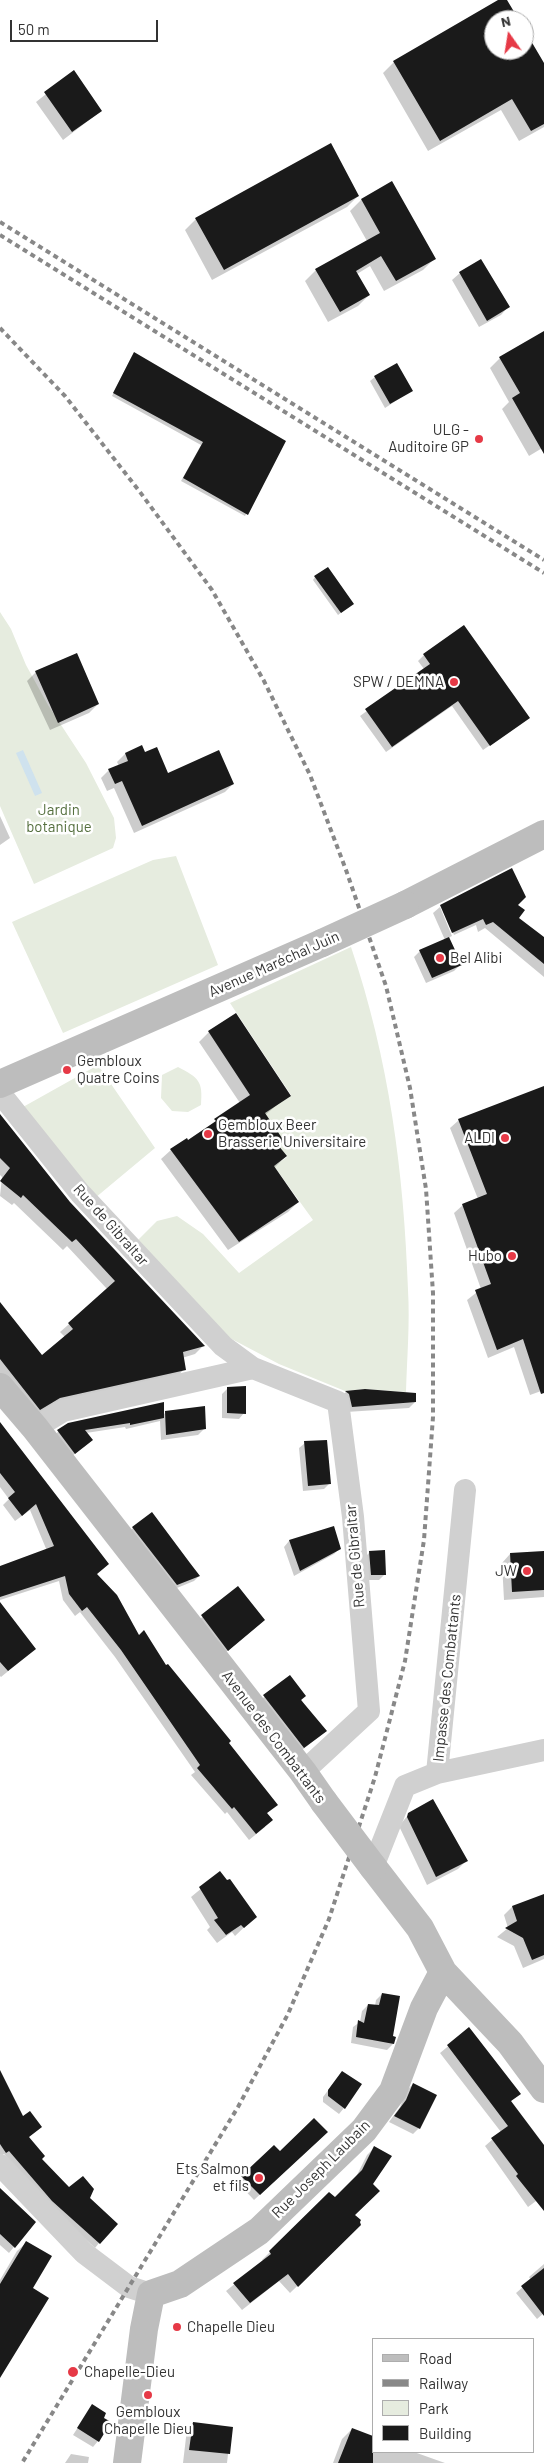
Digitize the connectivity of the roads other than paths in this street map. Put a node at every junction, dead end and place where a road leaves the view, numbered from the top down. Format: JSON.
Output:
{"nodes":[{"id":1,"x":544,"y":834,"type":"edge"},
{"id":2,"x":0,"y":1084,"type":"edge"},
{"id":3,"x":0,"y":1093,"type":"edge"},
{"id":4,"x":253,"y":1368,"type":"junction"},
{"id":5,"x":1,"y":1390,"type":"edge"},
{"id":6,"x":35,"y":1428,"type":"junction"},
{"id":7,"x":465,"y":1490,"type":"dead end"},
{"id":8,"x":544,"y":1750,"type":"edge"},
{"id":9,"x":303,"y":1772,"type":"junction"},
{"id":10,"x":437,"y":1773,"type":"junction"},
{"id":11,"x":373,"y":1867,"type":"junction"},
{"id":12,"x":443,"y":1972,"type":"junction"},
{"id":13,"x":544,"y":2088,"type":"edge"},
{"id":14,"x":0,"y":2165,"type":"edge"},
{"id":15,"x":140,"y":2291,"type":"junction"},
{"id":16,"x":127,"y":2463,"type":"edge"}],
"edges":[{"from":1,"to":2,"type":"street","name":"Avenue Maréchal Juin","bridge":true},
{"from":3,"to":4,"type":"street","name":"Rue de Gibraltar"},
{"from":4,"to":6,"type":"street"},
{"from":4,"to":9,"type":"street","name":"Rue de Gibraltar"},
{"from":5,"to":6,"type":"street","name":"Avenue des Combattants"},
{"from":6,"to":9,"type":"street","name":"Avenue des Combattants"},
{"from":7,"to":10,"type":"street","name":"Impasse des Combattants"},
{"from":8,"to":10,"type":"street"},
{"from":9,"to":11,"type":"street","name":"Avenue des Combattants","bridge":true},
{"from":10,"to":11,"type":"street","name":"Impasse des Combattants"},
{"from":11,"to":12,"type":"street","name":"Avenue des Combattants"},
{"from":12,"to":13,"type":"street","name":"Avenue des Combattants"},
{"from":12,"to":15,"type":"street","name":"Rue Joseph Laubain"},
{"from":14,"to":15,"type":"street"},
{"from":15,"to":16,"type":"street"}]}
